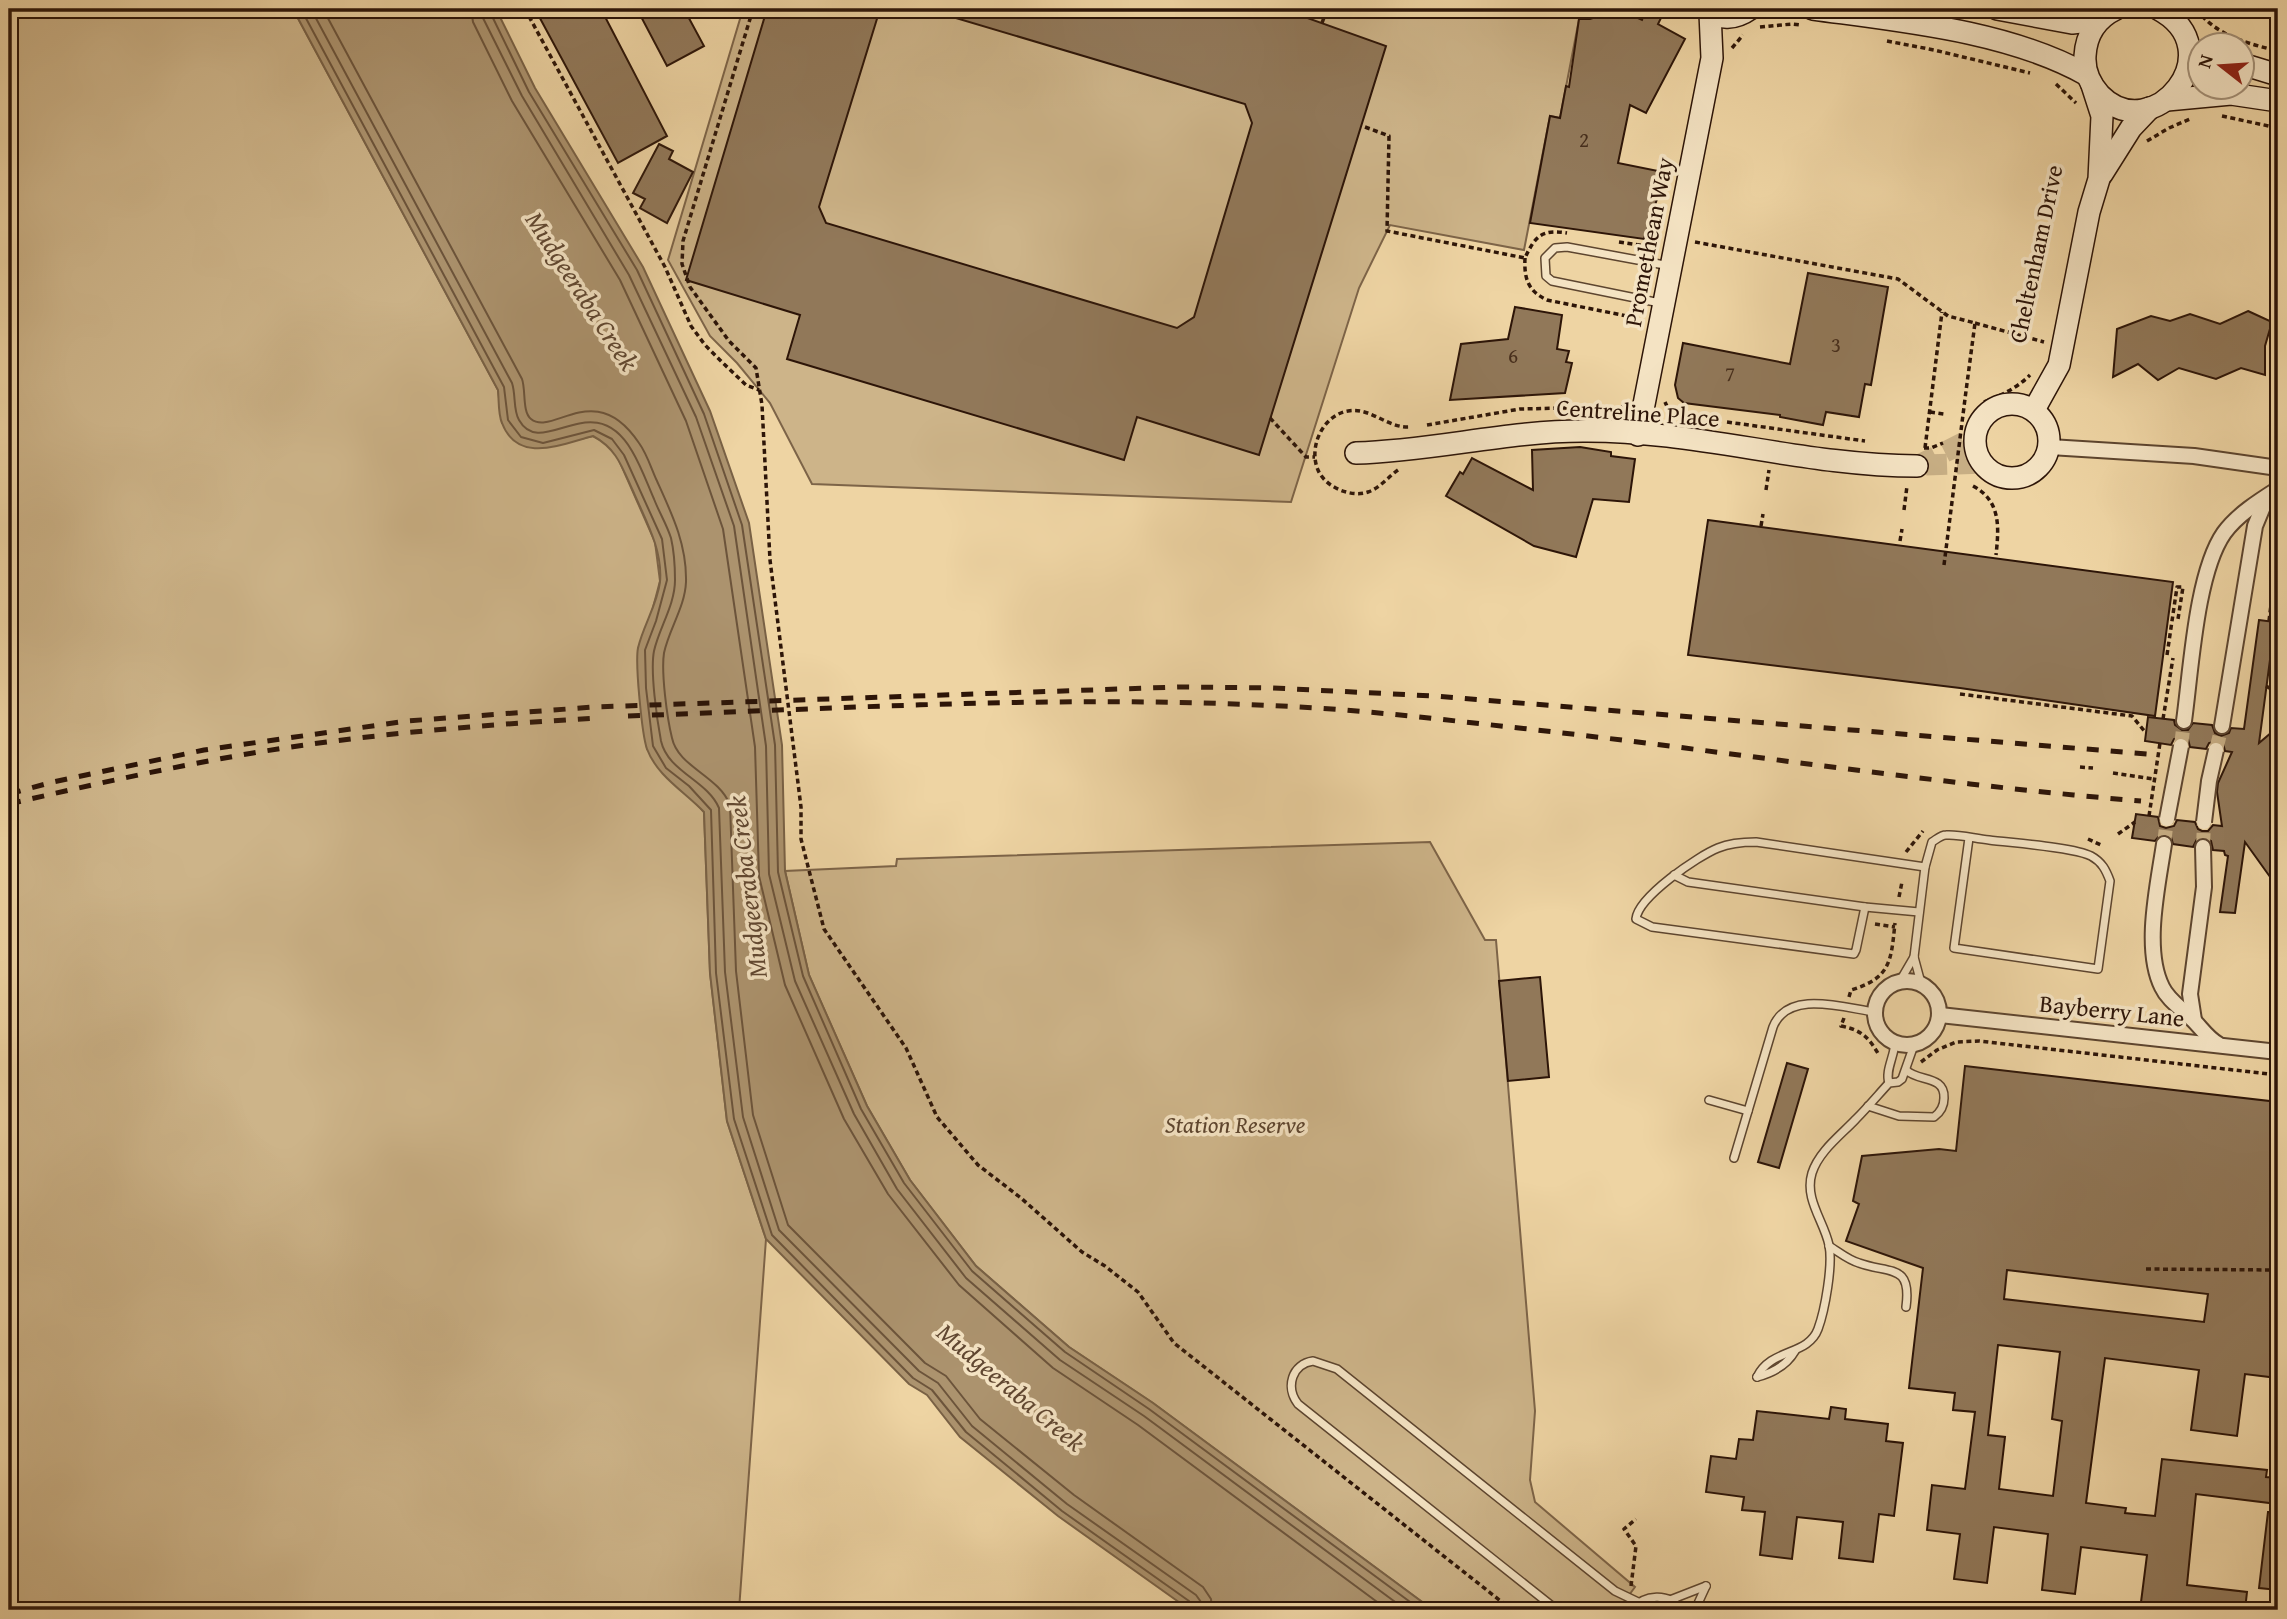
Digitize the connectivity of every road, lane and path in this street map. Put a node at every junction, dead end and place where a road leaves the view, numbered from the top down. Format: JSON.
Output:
{"nodes":[{"id":1,"x":525,"y":9,"type":"edge"},
{"id":2,"x":753,"y":9,"type":"edge"},
{"id":3,"x":1327,"y":9,"type":"edge"},
{"id":4,"x":1674,"y":9,"type":"edge"},
{"id":5,"x":1997,"y":9,"type":"edge"},
{"id":6,"x":2197,"y":9,"type":"edge"},
{"id":7,"x":1747,"y":11,"type":"edge"},
{"id":8,"x":2165,"y":11,"type":"edge"},
{"id":9,"x":1702,"y":14,"type":"edge"},
{"id":10,"x":2107,"y":15,"type":"edge"},
{"id":11,"x":1809,"y":17,"type":"edge"},
{"id":12,"x":1322,"y":23,"type":"dead end"},
{"id":13,"x":2185,"y":35,"type":"joint"},
{"id":14,"x":1883,"y":40,"type":"dead end"},
{"id":15,"x":1732,"y":49,"type":"dead end"},
{"id":16,"x":2278,"y":51,"type":"edge"},
{"id":17,"x":1712,"y":58,"type":"junction"},
{"id":18,"x":2256,"y":68,"type":"edge"},
{"id":19,"x":2029,"y":73,"type":"dead end"},
{"id":20,"x":2278,"y":75,"type":"edge"},
{"id":21,"x":2090,"y":80,"type":"junction"},
{"id":22,"x":2278,"y":101,"type":"edge"},
{"id":23,"x":2159,"y":104,"type":"junction"},
{"id":24,"x":1365,"y":127,"type":"dead end"},
{"id":25,"x":2099,"y":179,"type":"junction"},
{"id":26,"x":1574,"y":234,"type":"dead end"},
{"id":27,"x":1613,"y":240,"type":"dead end"},
{"id":28,"x":1694,"y":242,"type":"dead end"},
{"id":29,"x":1652,"y":247,"type":"dead end"},
{"id":30,"x":1525,"y":258,"type":"junction"},
{"id":31,"x":1671,"y":266,"type":"junction"},
{"id":32,"x":1664,"y":303,"type":"junction"},
{"id":33,"x":1942,"y":312,"type":"junction"},
{"id":34,"x":1975,"y":323,"type":"junction"},
{"id":35,"x":1642,"y":329,"type":"dead end"},
{"id":36,"x":2050,"y":340,"type":"dead end"},
{"id":37,"x":2059,"y":365,"type":"junction"},
{"id":38,"x":2035,"y":369,"type":"dead end"},
{"id":39,"x":759,"y":391,"type":"junction"},
{"id":40,"x":1984,"y":402,"type":"dead end"},
{"id":41,"x":2010,"y":403,"type":"junction"},
{"id":42,"x":1625,"y":404,"type":"dead end"},
{"id":43,"x":1618,"y":410,"type":"dead end"},
{"id":44,"x":2034,"y":410,"type":"junction"},
{"id":45,"x":1930,"y":412,"type":"junction"},
{"id":46,"x":1944,"y":414,"type":"dead end"},
{"id":47,"x":1671,"y":415,"type":"dead end"},
{"id":48,"x":1685,"y":416,"type":"dead end"},
{"id":49,"x":1270,"y":418,"type":"dead end"},
{"id":50,"x":1726,"y":422,"type":"dead end"},
{"id":51,"x":1637,"y":435,"type":"junction"},
{"id":52,"x":1877,"y":443,"type":"dead end"},
{"id":53,"x":1943,"y":443,"type":"dead end"},
{"id":54,"x":2050,"y":447,"type":"junction"},
{"id":55,"x":1356,"y":453,"type":"dead end"},
{"id":56,"x":1315,"y":457,"type":"dead end"},
{"id":57,"x":1917,"y":460,"type":"junction"},
{"id":58,"x":1770,"y":464,"type":"dead end"},
{"id":59,"x":2278,"y":468,"type":"edge"},
{"id":60,"x":1973,"y":486,"type":"dead end"},
{"id":61,"x":1766,"y":490,"type":"dead end"},
{"id":62,"x":2273,"y":493,"type":"edge"},
{"id":63,"x":1904,"y":510,"type":"dead end"},
{"id":64,"x":1763,"y":514,"type":"dead end"},
{"id":65,"x":1761,"y":526,"type":"dead end"},
{"id":66,"x":1902,"y":530,"type":"dead end"},
{"id":67,"x":1900,"y":541,"type":"dead end"},
{"id":68,"x":2278,"y":547,"type":"edge"},
{"id":69,"x":1996,"y":555,"type":"dead end"},
{"id":70,"x":1944,"y":565,"type":"dead end"},
{"id":71,"x":2269,"y":621,"type":"dead end"},
{"id":72,"x":2167,"y":654,"type":"dead end"},
{"id":73,"x":2266,"y":686,"type":"dead end"},
{"id":74,"x":2278,"y":693,"type":"edge"},
{"id":75,"x":1960,"y":694,"type":"dead end"},
{"id":76,"x":2164,"y":719,"type":"dead end"},
{"id":77,"x":2184,"y":721,"type":"tunnel mouth"},
{"id":78,"x":2222,"y":726,"type":"tunnel mouth"},
{"id":79,"x":2146,"y":733,"type":"dead end"},
{"id":80,"x":2160,"y":743,"type":"dead end"},
{"id":81,"x":2181,"y":746,"type":"tunnel mouth"},
{"id":82,"x":2216,"y":750,"type":"tunnel mouth"},
{"id":83,"x":2080,"y":767,"type":"dead end"},
{"id":84,"x":2093,"y":768,"type":"dead end"},
{"id":85,"x":2113,"y":773,"type":"dead end"},
{"id":86,"x":2152,"y":778,"type":"junction"},
{"id":87,"x":2149,"y":816,"type":"dead end"},
{"id":88,"x":2168,"y":819,"type":"tunnel mouth"},
{"id":89,"x":2134,"y":822,"type":"dead end"},
{"id":90,"x":2204,"y":822,"type":"tunnel mouth"},
{"id":91,"x":2118,"y":834,"type":"dead end"},
{"id":92,"x":1969,"y":838,"type":"junction"},
{"id":93,"x":2164,"y":844,"type":"tunnel mouth"},
{"id":94,"x":2203,"y":847,"type":"tunnel mouth"},
{"id":95,"x":1925,"y":867,"type":"junction"},
{"id":96,"x":1675,"y":875,"type":"junction"},
{"id":97,"x":1902,"y":882,"type":"dead end"},
{"id":98,"x":1899,"y":901,"type":"dead end"},
{"id":99,"x":1865,"y":907,"type":"junction"},
{"id":100,"x":1919,"y":912,"type":"junction"},
{"id":101,"x":1875,"y":924,"type":"dead end"},
{"id":102,"x":1914,"y":957,"type":"junction"},
{"id":103,"x":1900,"y":981,"type":"junction"},
{"id":104,"x":1921,"y":983,"type":"junction"},
{"id":105,"x":1846,"y":1008,"type":"junction"},
{"id":106,"x":1875,"y":1012,"type":"junction"},
{"id":107,"x":1940,"y":1015,"type":"junction"},
{"id":108,"x":2194,"y":1020,"type":"junction"},
{"id":109,"x":1914,"y":1045,"type":"junction"},
{"id":110,"x":2220,"y":1045,"type":"junction"},
{"id":111,"x":1894,"y":1051,"type":"junction"},
{"id":112,"x":2278,"y":1052,"type":"edge"},
{"id":113,"x":1910,"y":1060,"type":"junction"},
{"id":114,"x":1906,"y":1070,"type":"junction"},
{"id":115,"x":2278,"y":1075,"type":"edge"},
{"id":116,"x":1889,"y":1083,"type":"junction"},
{"id":117,"x":1709,"y":1100,"type":"dead end"},
{"id":118,"x":1868,"y":1106,"type":"junction"},
{"id":119,"x":1748,"y":1111,"type":"junction"},
{"id":120,"x":1734,"y":1158,"type":"dead end"},
{"id":121,"x":1829,"y":1246,"type":"junction"},
{"id":122,"x":2146,"y":1269,"type":"dead end"},
{"id":123,"x":2278,"y":1270,"type":"edge"},
{"id":124,"x":1906,"y":1307,"type":"dead end"},
{"id":125,"x":1795,"y":1351,"type":"junction"},
{"id":126,"x":1636,"y":1519,"type":"dead end"},
{"id":127,"x":1635,"y":1568,"type":"dead end"},
{"id":128,"x":1670,"y":1600,"type":"junction"},
{"id":129,"x":1638,"y":1602,"type":"junction"},
{"id":130,"x":1513,"y":1610,"type":"edge"},
{"id":131,"x":1557,"y":1610,"type":"edge"},
{"id":132,"x":1630,"y":1610,"type":"edge"},
{"id":133,"x":1683,"y":1610,"type":"edge"},
{"id":134,"x":1695,"y":1610,"type":"edge"}],
"edges":[{"from":1,"to":39,"type":"path"},
{"from":2,"to":39,"type":"path"},
{"from":3,"to":12,"type":"path"},
{"from":4,"to":9,"type":"path"},
{"from":5,"to":10,"type":"street"},
{"from":6,"to":16,"type":"path"},
{"from":7,"to":9,"type":"street"},
{"from":7,"to":17,"type":"street"},
{"from":8,"to":13,"type":"street"},
{"from":9,"to":17,"type":"street"},
{"from":10,"to":21,"type":"street","name":"Cheltenham Drive"},
{"from":11,"to":15,"type":"path"},
{"from":11,"to":21,"type":"street"},
{"from":13,"to":23,"type":"street","name":"Cheltenham Drive"},
{"from":14,"to":19,"type":"path"},
{"from":17,"to":31,"type":"street","name":"Promethean Way"},
{"from":18,"to":20,"type":"street"},
{"from":21,"to":23,"type":"street"},
{"from":21,"to":25,"type":"street","name":"Cheltenham Drive"},
{"from":22,"to":23,"type":"street"},
{"from":23,"to":25,"type":"street","name":"Cheltenham Drive"},
{"from":24,"to":30,"type":"path"},
{"from":25,"to":37,"type":"street","name":"Cheltenham Drive"},
{"from":26,"to":30,"type":"path"},
{"from":27,"to":29,"type":"path"},
{"from":28,"to":33,"type":"path"},
{"from":30,"to":35,"type":"path"},
{"from":31,"to":32,"type":"street","name":"Promethean Way"},
{"from":31,"to":32,"type":"lane"},
{"from":32,"to":51,"type":"street","name":"Promethean Way"},
{"from":33,"to":34,"type":"path"},
{"from":33,"to":45,"type":"path"},
{"from":34,"to":36,"type":"path"},
{"from":34,"to":70,"type":"path","bridge":true},
{"from":37,"to":41,"type":"street","name":"Cheltenham Drive"},
{"from":37,"to":44,"type":"street","name":"Cheltenham Drive"},
{"from":38,"to":40,"type":"path","name":"Cheltenham Drive"},
{"from":39,"to":130,"type":"path"},
{"from":41,"to":44,"type":"street"},
{"from":41,"to":54,"type":"street"},
{"from":42,"to":43,"type":"path"},
{"from":44,"to":54,"type":"street"},
{"from":45,"to":46,"type":"path"},
{"from":45,"to":57,"type":"path"},
{"from":47,"to":48,"type":"path","name":"Centreline Place"},
{"from":49,"to":56,"type":"path"},
{"from":50,"to":52,"type":"path","name":"Centreline Place"},
{"from":51,"to":55,"type":"street","name":"Centreline Place"},
{"from":51,"to":57,"type":"street","name":"Centreline Place"},
{"from":53,"to":57,"type":"path"},
{"from":54,"to":59,"type":"street"},
{"from":57,"to":63,"type":"path"},
{"from":58,"to":61,"type":"path"},
{"from":60,"to":69,"type":"path"},
{"from":62,"to":77,"type":"street"},
{"from":62,"to":78,"type":"street"},
{"from":64,"to":65,"type":"path"},
{"from":66,"to":67,"type":"path"},
{"from":68,"to":71,"type":"path"},
{"from":72,"to":76,"type":"path"},
{"from":73,"to":74,"type":"path"},
{"from":75,"to":79,"type":"path"},
{"from":80,"to":86,"type":"path","bridge":true},
{"from":81,"to":88,"type":"street","bridge":true},
{"from":82,"to":90,"type":"street","bridge":true},
{"from":83,"to":84,"type":"path"},
{"from":85,"to":86,"type":"path"},
{"from":86,"to":87,"type":"path","bridge":true},
{"from":89,"to":91,"type":"path"},
{"from":92,"to":92,"type":"lane"},
{"from":92,"to":95,"type":"lane"},
{"from":93,"to":108,"type":"street"},
{"from":94,"to":108,"type":"street"},
{"from":95,"to":96,"type":"lane"},
{"from":95,"to":100,"type":"lane"},
{"from":96,"to":99,"type":"lane"},
{"from":96,"to":99,"type":"lane"},
{"from":97,"to":98,"type":"path"},
{"from":99,"to":100,"type":"lane"},
{"from":100,"to":102,"type":"lane"},
{"from":101,"to":105,"type":"path"},
{"from":102,"to":103,"type":"lane"},
{"from":102,"to":104,"type":"lane"},
{"from":103,"to":104,"type":"street"},
{"from":103,"to":106,"type":"street"},
{"from":104,"to":107,"type":"street"},
{"from":105,"to":106,"type":"lane"},
{"from":105,"to":111,"type":"path"},
{"from":105,"to":119,"type":"lane"},
{"from":106,"to":111,"type":"street"},
{"from":107,"to":109,"type":"street"},
{"from":107,"to":110,"type":"street","name":"Bayberry Lane"},
{"from":108,"to":110,"type":"street"},
{"from":109,"to":111,"type":"street"},
{"from":109,"to":113,"type":"lane"},
{"from":110,"to":112,"type":"street","name":"Bayberry Lane"},
{"from":111,"to":116,"type":"lane"},
{"from":113,"to":114,"type":"lane"},
{"from":113,"to":115,"type":"path"},
{"from":114,"to":116,"type":"lane"},
{"from":114,"to":118,"type":"lane"},
{"from":116,"to":118,"type":"lane"},
{"from":117,"to":119,"type":"lane"},
{"from":118,"to":121,"type":"lane"},
{"from":119,"to":120,"type":"lane"},
{"from":121,"to":124,"type":"lane"},
{"from":121,"to":125,"type":"lane"},
{"from":122,"to":123,"type":"path"},
{"from":125,"to":125,"type":"lane"},
{"from":126,"to":127,"type":"path"},
{"from":128,"to":129,"type":"lane"},
{"from":128,"to":133,"type":"lane"},
{"from":128,"to":134,"type":"lane"},
{"from":129,"to":131,"type":"lane"},
{"from":129,"to":132,"type":"lane"}]}
